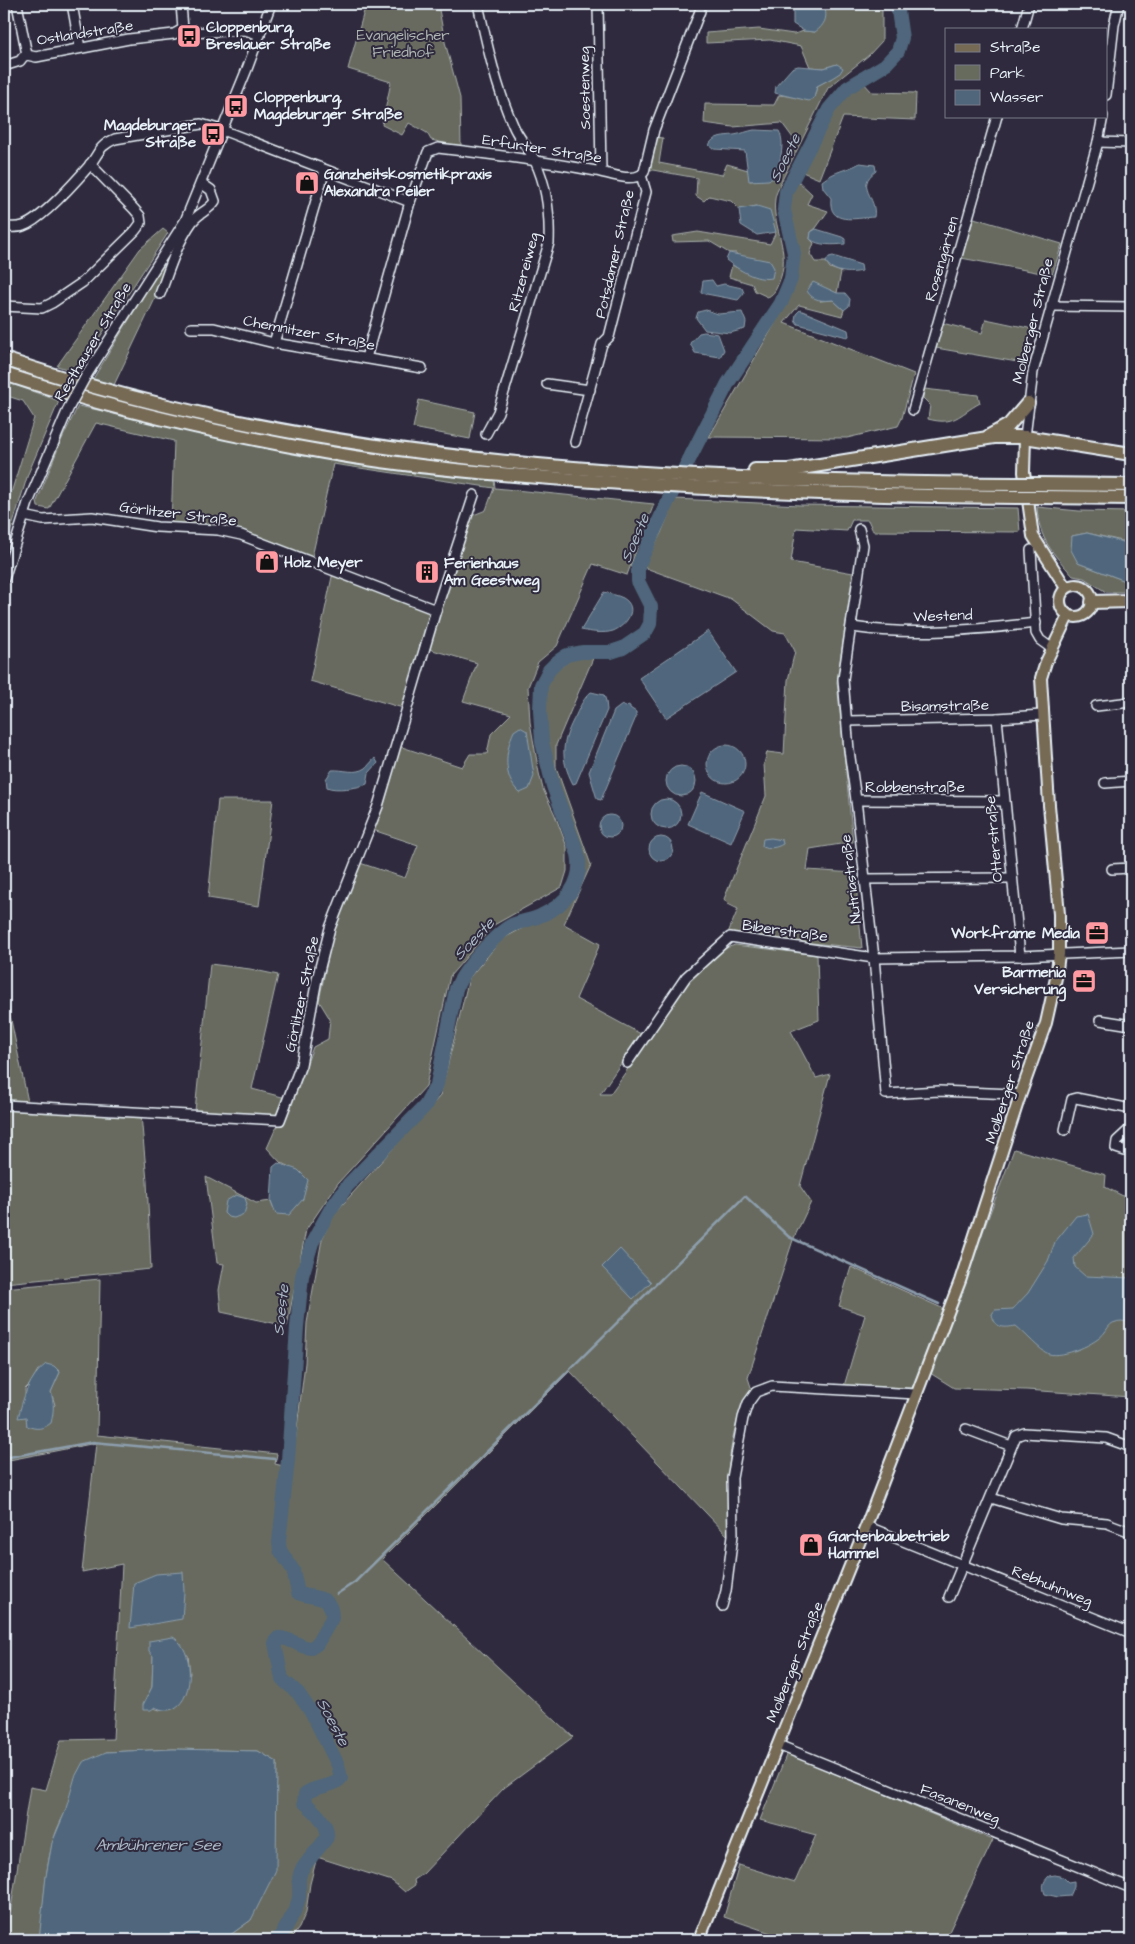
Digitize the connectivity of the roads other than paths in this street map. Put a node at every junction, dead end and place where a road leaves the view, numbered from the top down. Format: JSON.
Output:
{"nodes":[{"id":1,"x":17,"y":4,"type":"edge"},
{"id":2,"x":72,"y":4,"type":"edge"},
{"id":3,"x":181,"y":4,"type":"edge"},
{"id":4,"x":271,"y":4,"type":"edge"},
{"id":5,"x":478,"y":4,"type":"edge"},
{"id":6,"x":598,"y":4,"type":"edge"},
{"id":7,"x":1029,"y":4,"type":"edge"},
{"id":8,"x":1118,"y":4,"type":"edge"},
{"id":9,"x":700,"y":11,"type":"dead end"},
{"id":10,"x":1022,"y":28,"type":"edge"},
{"id":11,"x":183,"y":29,"type":"junction"},
{"id":12,"x":260,"y":35,"type":"junction"},
{"id":13,"x":80,"y":48,"type":"junction"},
{"id":14,"x":27,"y":55,"type":"junction"},
{"id":15,"x":4,"y":66,"type":"edge"},
{"id":16,"x":1108,"y":78,"type":"edge"},
{"id":17,"x":996,"y":118,"type":"edge"},
{"id":18,"x":1103,"y":118,"type":"edge"},
{"id":19,"x":222,"y":130,"type":"junction"},
{"id":20,"x":1098,"y":142,"type":"junction"},
{"id":21,"x":1131,"y":143,"type":"edge"},
{"id":22,"x":534,"y":159,"type":"junction"},
{"id":23,"x":90,"y":164,"type":"junction"},
{"id":24,"x":325,"y":170,"type":"junction"},
{"id":25,"x":601,"y":172,"type":"junction"},
{"id":26,"x":641,"y":175,"type":"junction"},
{"id":27,"x":201,"y":183,"type":"junction"},
{"id":28,"x":410,"y":202,"type":"junction"},
{"id":29,"x":4,"y":227,"type":"edge"},
{"id":30,"x":160,"y":294,"type":"dead end"},
{"id":31,"x":4,"y":306,"type":"edge"},
{"id":32,"x":1050,"y":306,"type":"junction"},
{"id":33,"x":1131,"y":307,"type":"edge"},
{"id":34,"x":191,"y":328,"type":"dead end"},
{"id":35,"x":274,"y":342,"type":"junction"},
{"id":36,"x":366,"y":358,"type":"junction"},
{"id":37,"x":4,"y":359,"type":"edge"},
{"id":38,"x":422,"y":368,"type":"dead end"},
{"id":39,"x":4,"y":374,"type":"edge"},
{"id":40,"x":547,"y":384,"type":"dead end"},
{"id":41,"x":590,"y":390,"type":"junction"},
{"id":42,"x":1028,"y":403,"type":"junction"},
{"id":43,"x":913,"y":410,"type":"dead end"},
{"id":44,"x":486,"y":434,"type":"dead end"},
{"id":45,"x":1025,"y":437,"type":"junction"},
{"id":46,"x":984,"y":438,"type":"junction"},
{"id":47,"x":575,"y":442,"type":"dead end"},
{"id":48,"x":1131,"y":454,"type":"edge"},
{"id":49,"x":690,"y":475,"type":"junction"},
{"id":50,"x":1131,"y":485,"type":"edge"},
{"id":51,"x":474,"y":495,"type":"dead end"},
{"id":52,"x":1131,"y":498,"type":"edge"},
{"id":53,"x":24,"y":516,"type":"junction"},
{"id":54,"x":859,"y":529,"type":"dead end"},
{"id":55,"x":1030,"y":550,"type":"dead end"},
{"id":56,"x":4,"y":579,"type":"edge"},
{"id":57,"x":1066,"y":588,"type":"junction"},
{"id":58,"x":1131,"y":601,"type":"edge"},
{"id":59,"x":1092,"y":602,"type":"junction"},
{"id":60,"x":436,"y":610,"type":"junction"},
{"id":61,"x":1068,"y":616,"type":"junction"},
{"id":62,"x":1036,"y":623,"type":"junction"},
{"id":63,"x":852,"y":627,"type":"junction"},
{"id":64,"x":1051,"y":648,"type":"junction"},
{"id":65,"x":1131,"y":702,"type":"edge"},
{"id":66,"x":1096,"y":706,"type":"dead end"},
{"id":67,"x":1042,"y":715,"type":"junction"},
{"id":68,"x":997,"y":718,"type":"junction"},
{"id":69,"x":847,"y":721,"type":"junction"},
{"id":70,"x":1131,"y":780,"type":"edge"},
{"id":71,"x":1105,"y":783,"type":"dead end"},
{"id":72,"x":856,"y":800,"type":"junction"},
{"id":73,"x":1004,"y":801,"type":"junction"},
{"id":74,"x":1131,"y":868,"type":"edge"},
{"id":75,"x":1112,"y":869,"type":"dead end"},
{"id":76,"x":1012,"y":878,"type":"junction"},
{"id":77,"x":864,"y":879,"type":"junction"},
{"id":78,"x":1131,"y":951,"type":"edge"},
{"id":79,"x":1059,"y":954,"type":"junction"},
{"id":80,"x":1020,"y":956,"type":"junction"},
{"id":81,"x":874,"y":958,"type":"junction"},
{"id":82,"x":1100,"y":1020,"type":"dead end"},
{"id":83,"x":1131,"y":1025,"type":"edge"},
{"id":84,"x":626,"y":1063,"type":"dead end"},
{"id":85,"x":1020,"y":1096,"type":"junction"},
{"id":86,"x":4,"y":1105,"type":"edge"},
{"id":87,"x":1131,"y":1110,"type":"edge"},
{"id":88,"x":1131,"y":1128,"type":"edge"},
{"id":89,"x":1064,"y":1130,"type":"dead end"},
{"id":90,"x":1131,"y":1133,"type":"edge"},
{"id":91,"x":916,"y":1394,"type":"junction"},
{"id":92,"x":966,"y":1429,"type":"dead end"},
{"id":93,"x":1011,"y":1446,"type":"junction"},
{"id":94,"x":1131,"y":1448,"type":"edge"},
{"id":95,"x":991,"y":1498,"type":"junction"},
{"id":96,"x":866,"y":1526,"type":"junction"},
{"id":97,"x":1131,"y":1532,"type":"edge"},
{"id":98,"x":962,"y":1565,"type":"junction"},
{"id":99,"x":949,"y":1597,"type":"dead end"},
{"id":100,"x":722,"y":1606,"type":"dead end"},
{"id":101,"x":1131,"y":1633,"type":"edge"},
{"id":102,"x":778,"y":1744,"type":"junction"},
{"id":103,"x":1131,"y":1888,"type":"edge"},
{"id":104,"x":699,"y":1940,"type":"edge"}],
"edges":[{"from":1,"to":14,"type":"street"},
{"from":2,"to":13,"type":"street"},
{"from":3,"to":11,"type":"street"},
{"from":4,"to":12,"type":"street","name":"Resthauser Straße"},
{"from":5,"to":22,"type":"street","name":"Ritzereiweg"},
{"from":6,"to":25,"type":"street","name":"Soestenweg"},
{"from":7,"to":10,"type":"street"},
{"from":8,"to":16,"type":"street"},
{"from":9,"to":26,"type":"street","name":"Potsdamer Straße"},
{"from":11,"to":12,"type":"street","name":"Ostlandstraße"},
{"from":11,"to":13,"type":"street","name":"Ostlandstraße"},
{"from":12,"to":19,"type":"street","name":"Resthauser Straße"},
{"from":13,"to":14,"type":"street","name":"Ostlandstraße"},
{"from":14,"to":15,"type":"street","name":"Ostlandstraße"},
{"from":17,"to":43,"type":"street","name":"Rosengärten"},
{"from":18,"to":20,"type":"street","name":"Molberger Straße"},
{"from":19,"to":23,"type":"street"},
{"from":19,"to":24,"type":"street"},
{"from":19,"to":27,"type":"street","name":"Resthauser Straße"},
{"from":20,"to":21,"type":"street"},
{"from":20,"to":32,"type":"street","name":"Molberger Straße"},
{"from":22,"to":25,"type":"street","name":"Erfurter Straße"},
{"from":22,"to":28,"type":"street","name":"Erfurter Straße"},
{"from":22,"to":44,"type":"street","name":"Ritzereiweg"},
{"from":23,"to":29,"type":"street"},
{"from":23,"to":31,"type":"street"},
{"from":24,"to":28,"type":"street"},
{"from":24,"to":35,"type":"street"},
{"from":25,"to":26,"type":"street","name":"Erfurter Straße"},
{"from":26,"to":41,"type":"street","name":"Potsdamer Straße"},
{"from":27,"to":30,"type":"street"},
{"from":27,"to":53,"type":"street","name":"Resthauser Straße","bridge":true},
{"from":28,"to":36,"type":"street"},
{"from":32,"to":33,"type":"street"},
{"from":32,"to":42,"type":"street","name":"Molberger Straße"},
{"from":34,"to":35,"type":"street","name":"Chemnitzer Straße"},
{"from":35,"to":36,"type":"street","name":"Chemnitzer Straße"},
{"from":36,"to":38,"type":"street","name":"Chemnitzer Straße"},
{"from":37,"to":49,"type":"highway"},
{"from":39,"to":52,"type":"highway","bridge":true},
{"from":40,"to":41,"type":"street"},
{"from":41,"to":47,"type":"street","name":"Potsdamer Straße"},
{"from":42,"to":45,"type":"street","name":"Molberger Straße"},
{"from":42,"to":46,"type":"highway"},
{"from":45,"to":46,"type":"highway"},
{"from":45,"to":48,"type":"highway"},
{"from":45,"to":57,"type":"main road","name":"Molberger Straße"},
{"from":46,"to":49,"type":"highway"},
{"from":49,"to":50,"type":"highway","bridge":true},
{"from":51,"to":60,"type":"street","name":"Görlitzer Straße"},
{"from":53,"to":56,"type":"street","name":"Resthauser Straße"},
{"from":53,"to":60,"type":"street","name":"Görlitzer Straße"},
{"from":54,"to":63,"type":"street","name":"Nutriastraße"},
{"from":55,"to":62,"type":"street"},
{"from":57,"to":59,"type":"main road"},
{"from":57,"to":61,"type":"main road"},
{"from":58,"to":59,"type":"highway"},
{"from":59,"to":61,"type":"main road"},
{"from":60,"to":86,"type":"street","name":"Görlitzer Straße"},
{"from":61,"to":64,"type":"main road","name":"Molberger Straße"},
{"from":62,"to":63,"type":"street","name":"Westend"},
{"from":62,"to":64,"type":"street"},
{"from":63,"to":69,"type":"street","name":"Nutriastraße"},
{"from":64,"to":67,"type":"main road","name":"Molberger Straße"},
{"from":65,"to":66,"type":"street"},
{"from":67,"to":68,"type":"street","name":"Bisamstraße"},
{"from":67,"to":79,"type":"main road","name":"Molberger Straße"},
{"from":68,"to":69,"type":"street","name":"Bisamstraße"},
{"from":68,"to":73,"type":"street","name":"Otterstraße"},
{"from":69,"to":72,"type":"street","name":"Nutriastraße"},
{"from":70,"to":71,"type":"street"},
{"from":72,"to":73,"type":"street","name":"Robbenstraße"},
{"from":72,"to":77,"type":"street","name":"Nutriastraße"},
{"from":73,"to":76,"type":"street","name":"Otterstraße"},
{"from":74,"to":75,"type":"street"},
{"from":76,"to":77,"type":"street"},
{"from":76,"to":80,"type":"street","name":"Otterstraße"},
{"from":77,"to":81,"type":"street","name":"Nutriastraße"},
{"from":78,"to":79,"type":"street","name":"Biberstraße"},
{"from":79,"to":80,"type":"street","name":"Biberstraße"},
{"from":79,"to":85,"type":"main road","name":"Molberger Straße"},
{"from":80,"to":81,"type":"street","name":"Biberstraße"},
{"from":81,"to":84,"type":"street","name":"Biberstraße"},
{"from":81,"to":85,"type":"street","name":"Nutriastraße"},
{"from":82,"to":83,"type":"street"},
{"from":85,"to":91,"type":"main road","name":"Molberger Straße"},
{"from":87,"to":89,"type":"street"},
{"from":88,"to":90,"type":"street"},
{"from":91,"to":96,"type":"main road","name":"Molberger Straße"},
{"from":91,"to":100,"type":"street"},
{"from":92,"to":93,"type":"street"},
{"from":93,"to":94,"type":"street"},
{"from":93,"to":95,"type":"street"},
{"from":95,"to":97,"type":"street"},
{"from":95,"to":98,"type":"street"},
{"from":96,"to":98,"type":"street","name":"Rebhuhnweg"},
{"from":96,"to":102,"type":"main road","name":"Molberger Straße"},
{"from":98,"to":99,"type":"street"},
{"from":98,"to":101,"type":"street","name":"Rebhuhnweg"},
{"from":102,"to":103,"type":"street","name":"Fasanenweg"},
{"from":102,"to":104,"type":"main road","name":"Molberger Straße"}]}
